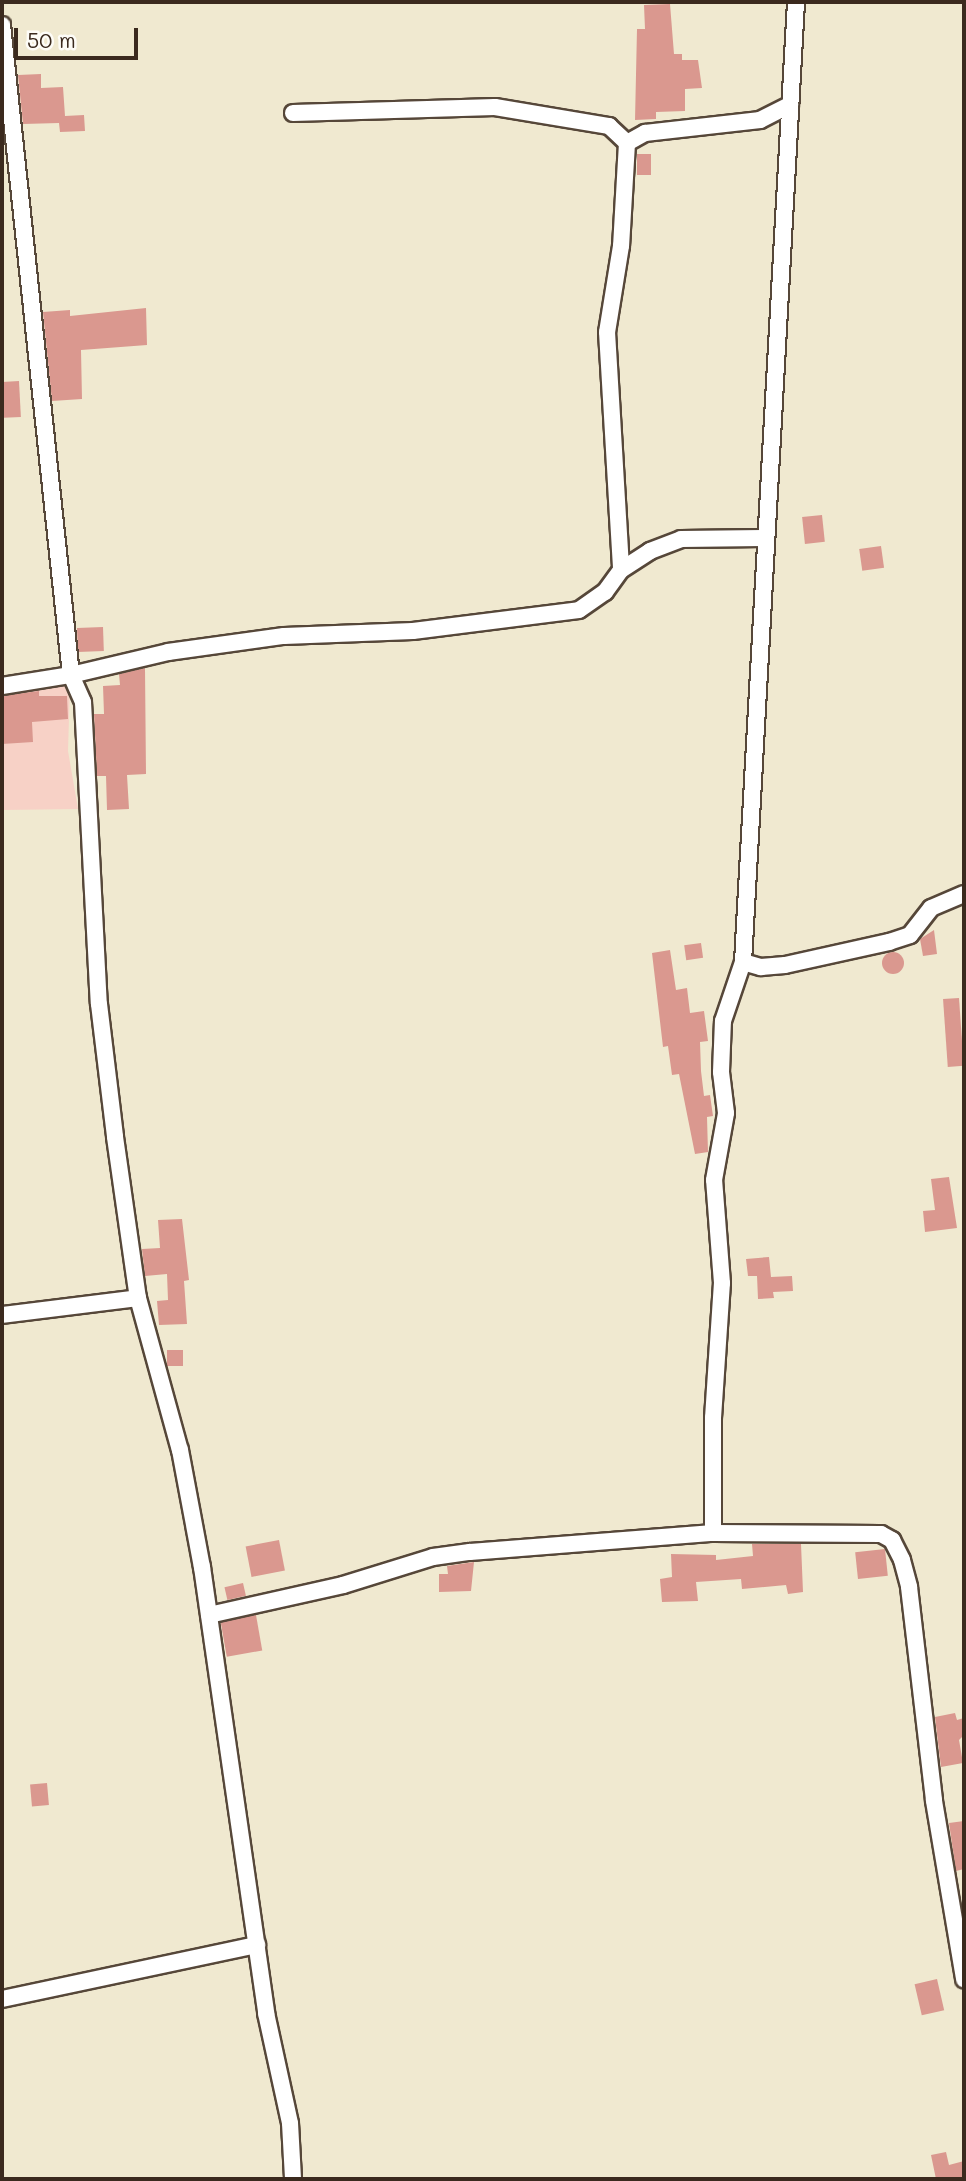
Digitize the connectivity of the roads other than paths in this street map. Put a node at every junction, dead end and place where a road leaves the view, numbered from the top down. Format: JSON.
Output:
{"nodes":[{"id":1,"x":796,"y":2,"type":"edge"},
{"id":2,"x":2,"y":25,"type":"edge"},
{"id":3,"x":790,"y":105,"type":"junction"},
{"id":4,"x":293,"y":113,"type":"dead end"},
{"id":5,"x":627,"y":143,"type":"junction"},
{"id":6,"x":763,"y":538,"type":"junction"},
{"id":7,"x":621,"y":570,"type":"junction"},
{"id":8,"x":71,"y":675,"type":"junction"},
{"id":9,"x":2,"y":685,"type":"edge"},
{"id":10,"x":964,"y":894,"type":"edge"},
{"id":11,"x":743,"y":962,"type":"junction"},
{"id":12,"x":138,"y":1298,"type":"junction"},
{"id":13,"x":2,"y":1315,"type":"edge"},
{"id":14,"x":713,"y":1532,"type":"junction"},
{"id":15,"x":209,"y":1615,"type":"junction"},
{"id":16,"x":257,"y":1945,"type":"junction"},
{"id":17,"x":964,"y":1979,"type":"edge"},
{"id":18,"x":2,"y":1999,"type":"edge"},
{"id":19,"x":293,"y":2179,"type":"edge"}],
"edges":[{"from":1,"to":3,"type":"street"},
{"from":2,"to":8,"type":"street"},
{"from":3,"to":5,"type":"street"},
{"from":3,"to":6,"type":"street"},
{"from":4,"to":5,"type":"street"},
{"from":5,"to":7,"type":"street"},
{"from":6,"to":7,"type":"street"},
{"from":6,"to":11,"type":"street"},
{"from":7,"to":8,"type":"street"},
{"from":8,"to":9,"type":"street"},
{"from":8,"to":12,"type":"street"},
{"from":10,"to":11,"type":"street"},
{"from":11,"to":14,"type":"street"},
{"from":12,"to":13,"type":"street"},
{"from":12,"to":15,"type":"street"},
{"from":14,"to":15,"type":"street"},
{"from":14,"to":17,"type":"street"},
{"from":15,"to":16,"type":"street"},
{"from":16,"to":18,"type":"street"},
{"from":16,"to":19,"type":"street"}]}
